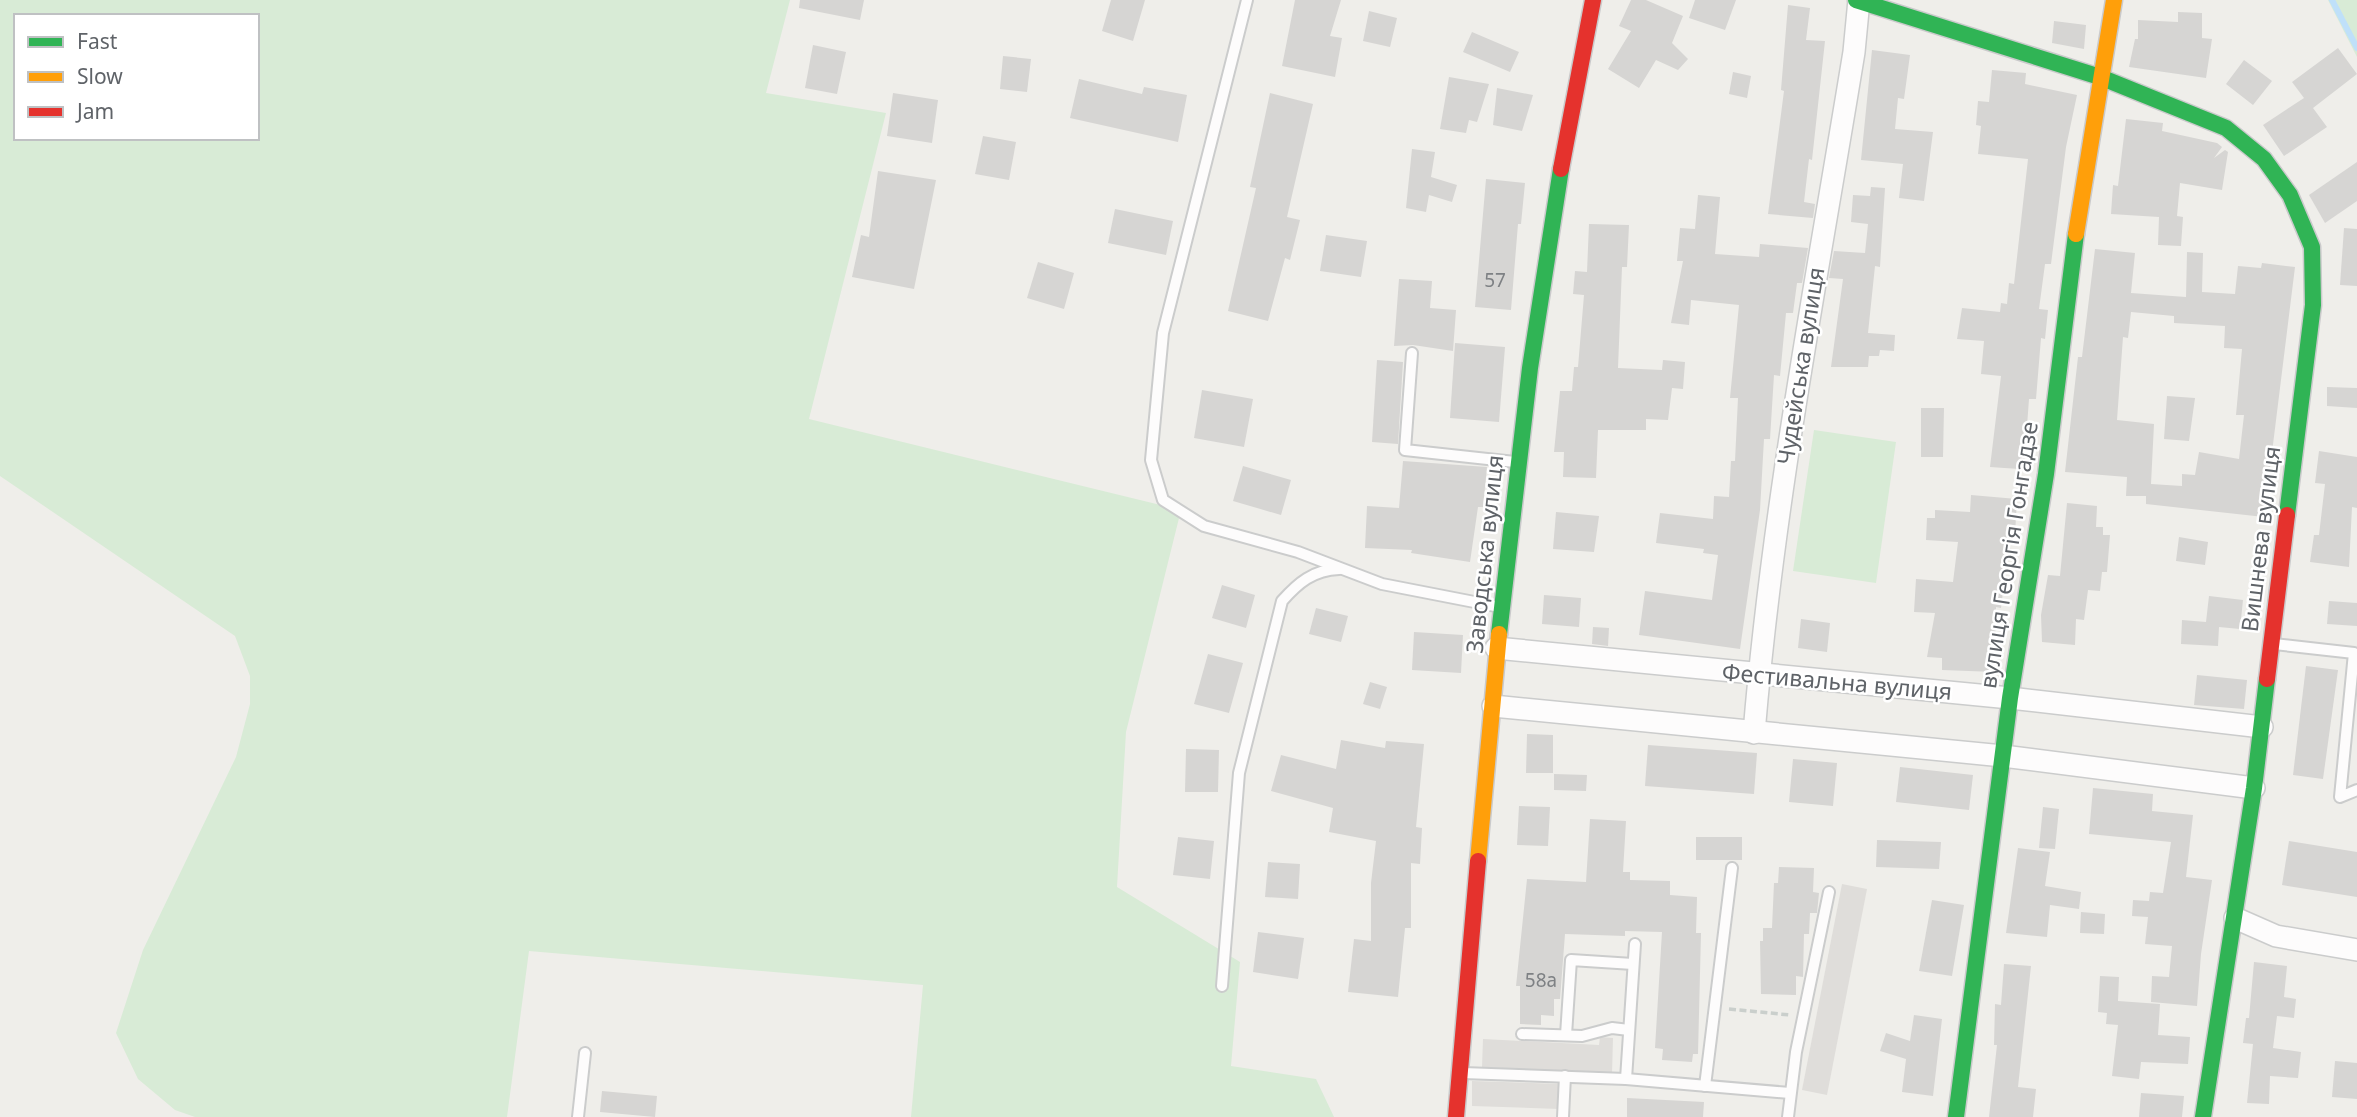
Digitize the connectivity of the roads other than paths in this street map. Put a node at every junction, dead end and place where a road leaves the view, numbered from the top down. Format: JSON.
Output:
{"nodes":[{"id":1,"x":1247,"y":0,"type":"edge"},
{"id":2,"x":1593,"y":0,"type":"edge"},
{"id":3,"x":1858,"y":0,"type":"edge"},
{"id":4,"x":2114,"y":0,"type":"edge"},
{"id":5,"x":2100,"y":77,"type":"junction"},
{"id":6,"x":1412,"y":353,"type":"dead end"},
{"id":7,"x":1518,"y":462,"type":"junction"},
{"id":8,"x":1352,"y":572,"type":"junction"},
{"id":9,"x":1500,"y":607,"type":"junction"},
{"id":10,"x":2271,"y":643,"type":"junction"},
{"id":11,"x":1496,"y":648,"type":"junction"},
{"id":12,"x":1759,"y":675,"type":"junction"},
{"id":13,"x":2010,"y":698,"type":"junction"},
{"id":14,"x":1493,"y":706,"type":"junction"},
{"id":15,"x":2262,"y":727,"type":"junction"},
{"id":16,"x":1754,"y":733,"type":"junction"},
{"id":17,"x":2003,"y":756,"type":"junction"},
{"id":18,"x":2254,"y":788,"type":"junction"},
{"id":19,"x":2357,"y":790,"type":"edge"},
{"id":20,"x":1732,"y":868,"type":"dead end"},
{"id":21,"x":1829,"y":892,"type":"dead end"},
{"id":22,"x":2235,"y":918,"type":"junction"},
{"id":23,"x":1635,"y":944,"type":"dead end"},
{"id":24,"x":2357,"y":950,"type":"edge"},
{"id":25,"x":1633,"y":964,"type":"junction"},
{"id":26,"x":1222,"y":986,"type":"dead end"},
{"id":27,"x":1629,"y":1030,"type":"junction"},
{"id":28,"x":1522,"y":1034,"type":"dead end"},
{"id":29,"x":1566,"y":1035,"type":"junction"},
{"id":30,"x":585,"y":1053,"type":"dead end"},
{"id":31,"x":1460,"y":1073,"type":"junction"},
{"id":32,"x":1564,"y":1076,"type":"junction"},
{"id":33,"x":1626,"y":1079,"type":"junction"},
{"id":34,"x":1705,"y":1086,"type":"junction"},
{"id":35,"x":1790,"y":1093,"type":"junction"},
{"id":36,"x":578,"y":1117,"type":"edge"},
{"id":37,"x":1456,"y":1117,"type":"edge"},
{"id":38,"x":1563,"y":1117,"type":"edge"},
{"id":39,"x":1788,"y":1117,"type":"edge"},
{"id":40,"x":1956,"y":1117,"type":"edge"},
{"id":41,"x":2203,"y":1117,"type":"edge"}],
"edges":[{"from":1,"to":8,"type":"lane"},
{"from":2,"to":7,"type":"street","name":"Заводська вулиця"},
{"from":3,"to":5,"type":"street","name":"Вишнева вулиця"},
{"from":3,"to":12,"type":"street","name":"Чудейська вулиця"},
{"from":4,"to":5,"type":"street","name":"вулиця Георгія Гонгадзе"},
{"from":5,"to":10,"type":"street","name":"Вишнева вулиця"},
{"from":5,"to":13,"type":"street","name":"вулиця Георгія Гонгадзе"},
{"from":6,"to":7,"type":"lane"},
{"from":7,"to":9,"type":"street","name":"Заводська вулиця"},
{"from":8,"to":9,"type":"lane"},
{"from":8,"to":26,"type":"lane"},
{"from":9,"to":11,"type":"street","name":"Заводська вулиця"},
{"from":10,"to":15,"type":"street","name":"Вишнева вулиця"},
{"from":10,"to":19,"type":"lane"},
{"from":11,"to":12,"type":"street","name":"Фестивальна вулиця"},
{"from":11,"to":14,"type":"street","name":"Заводська вулиця"},
{"from":12,"to":13,"type":"street","name":"Фестивальна вулиця"},
{"from":12,"to":16,"type":"street","name":"Чудейська вулиця"},
{"from":13,"to":15,"type":"street","name":"Фестивальна вулиця"},
{"from":13,"to":17,"type":"street","name":"вулиця Георгія Гонгадзе"},
{"from":14,"to":16,"type":"street"},
{"from":14,"to":31,"type":"street","name":"Заводська вулиця"},
{"from":15,"to":18,"type":"street","name":"Вишнева вулиця"},
{"from":16,"to":17,"type":"street"},
{"from":17,"to":18,"type":"street"},
{"from":17,"to":40,"type":"street","name":"вулиця Георгія Гонгадзе"},
{"from":18,"to":22,"type":"street","name":"Вишнева вулиця"},
{"from":20,"to":34,"type":"lane"},
{"from":21,"to":35,"type":"lane"},
{"from":22,"to":24,"type":"street"},
{"from":22,"to":41,"type":"street","name":"Вишнева вулиця"},
{"from":23,"to":25,"type":"lane"},
{"from":25,"to":27,"type":"lane"},
{"from":25,"to":29,"type":"lane"},
{"from":27,"to":29,"type":"lane"},
{"from":27,"to":33,"type":"lane"},
{"from":28,"to":29,"type":"lane"},
{"from":30,"to":36,"type":"lane"},
{"from":31,"to":32,"type":"lane"},
{"from":31,"to":37,"type":"street","name":"Заводська вулиця"},
{"from":32,"to":33,"type":"lane"},
{"from":32,"to":38,"type":"lane"},
{"from":33,"to":34,"type":"lane"},
{"from":34,"to":35,"type":"lane"},
{"from":35,"to":39,"type":"lane"}]}
